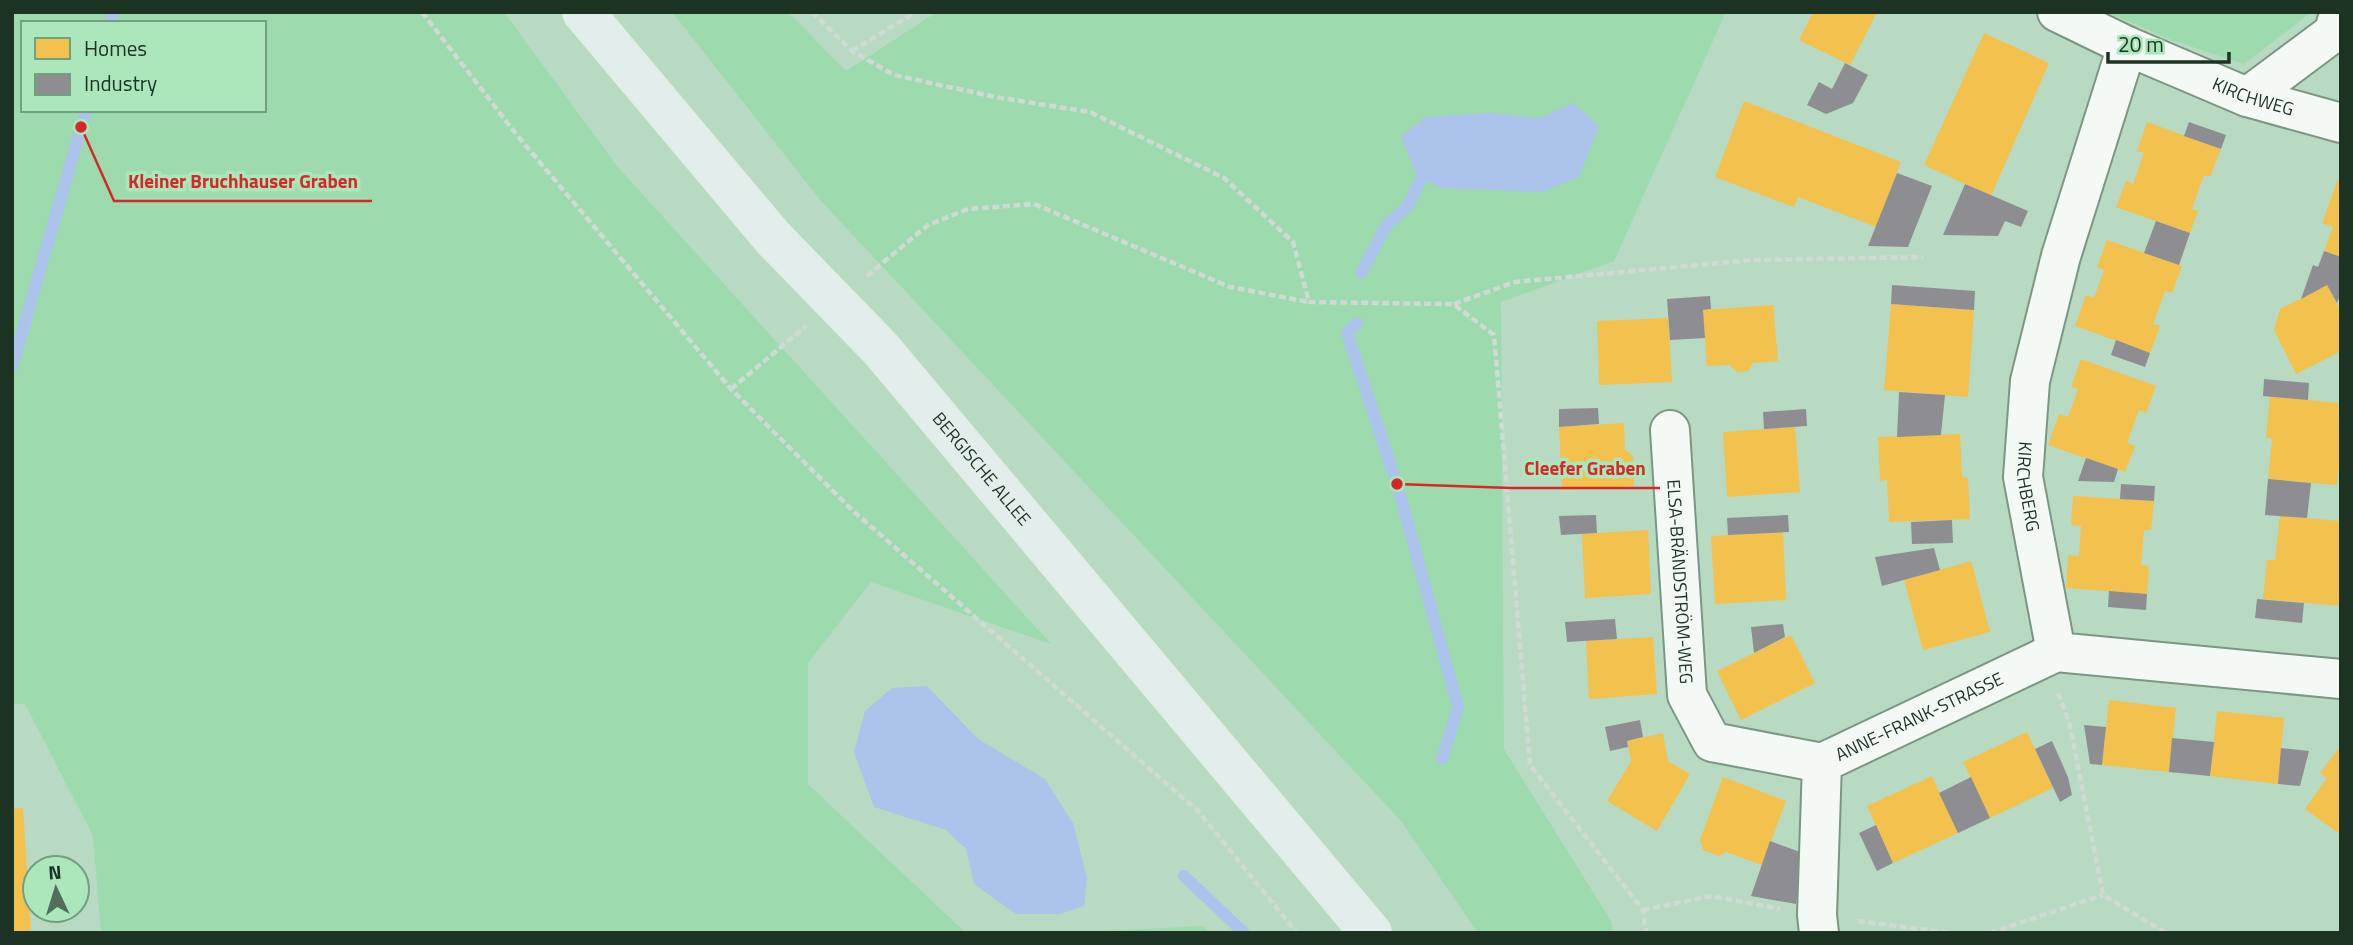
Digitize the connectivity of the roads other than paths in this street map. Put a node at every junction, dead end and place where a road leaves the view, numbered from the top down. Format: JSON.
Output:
{"nodes":[{"id":1,"x":583,"y":12,"type":"edge"},
{"id":2,"x":2057,"y":12,"type":"edge"},
{"id":3,"x":2340,"y":12,"type":"edge"},
{"id":4,"x":2127,"y":46,"type":"junction"},
{"id":5,"x":2247,"y":97,"type":"junction"},
{"id":6,"x":2341,"y":123,"type":"edge"},
{"id":7,"x":1670,"y":430,"type":"dead end"},
{"id":8,"x":2049,"y":654,"type":"junction"},
{"id":9,"x":2341,"y":679,"type":"edge"},
{"id":10,"x":1822,"y":763,"type":"junction"},
{"id":11,"x":1371,"y":933,"type":"edge"},
{"id":12,"x":1819,"y":933,"type":"edge"}],
"edges":[{"from":1,"to":11,"type":"main road","name":"BERGISCHE ALLEE","bridge":true},
{"from":2,"to":4,"type":"street","name":"KIRCHWEG"},
{"from":3,"to":5,"type":"street"},
{"from":4,"to":5,"type":"street","name":"KIRCHWEG"},
{"from":4,"to":8,"type":"street","name":"KIRCHBERG"},
{"from":5,"to":6,"type":"street","name":"KIRCHWEG"},
{"from":7,"to":10,"type":"street","name":"ELSA-BRÄNDSTRÖM-WEG"},
{"from":8,"to":9,"type":"street"},
{"from":8,"to":10,"type":"street","name":"ANNE-FRANK-STRASSE"},
{"from":10,"to":12,"type":"street","name":"ANNE-FRANK-STRASSE"}]}
